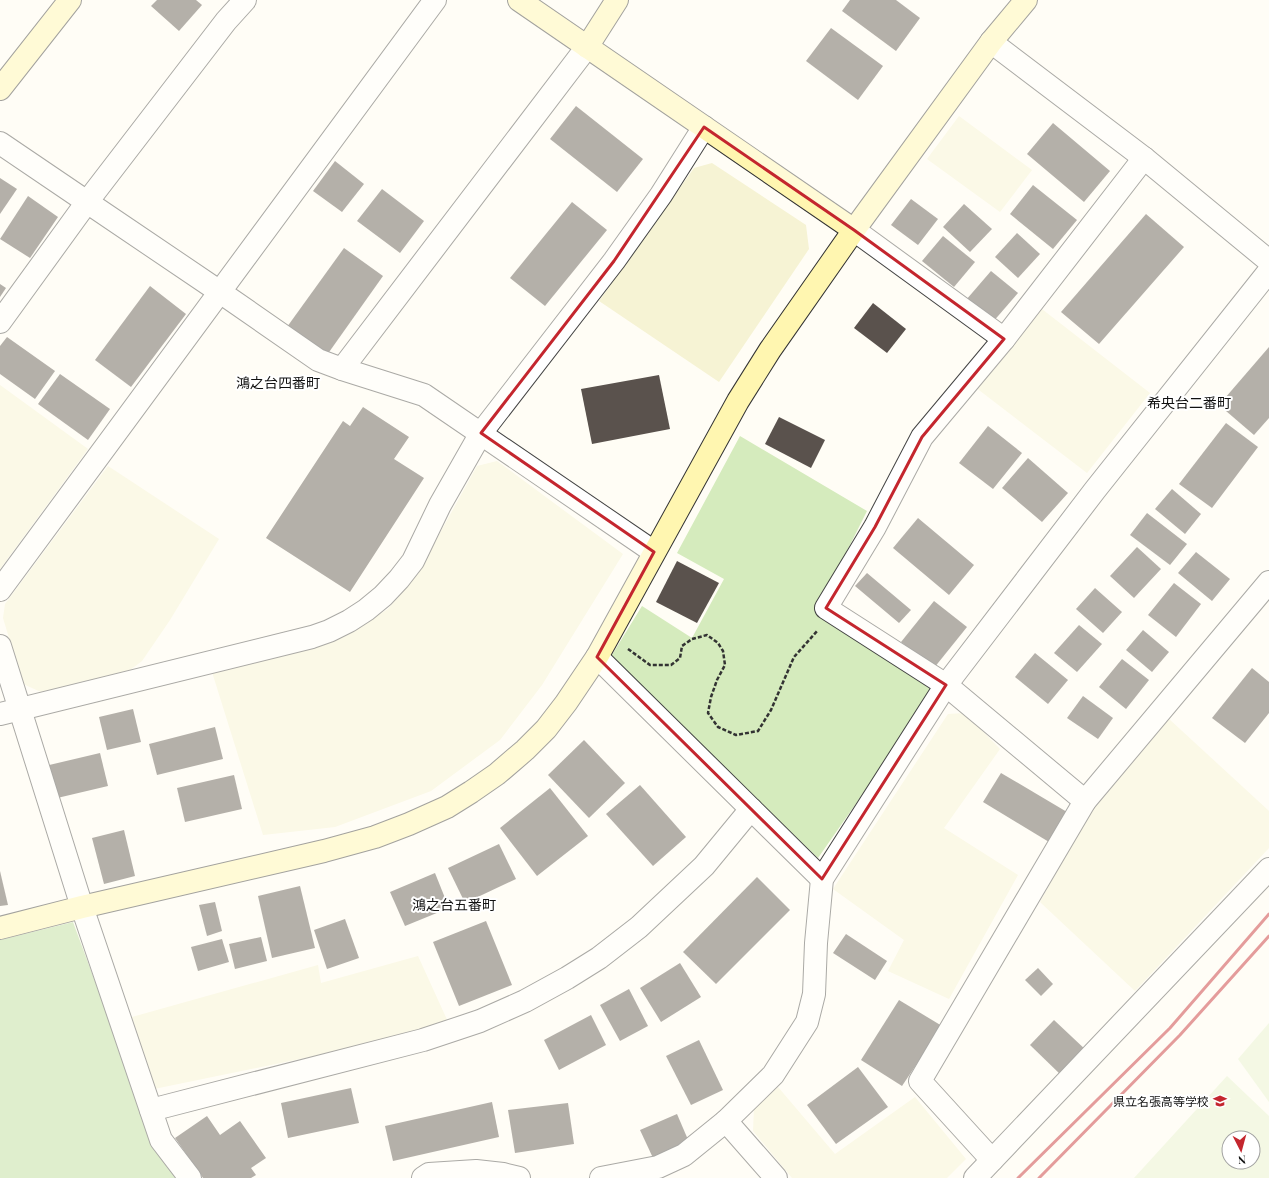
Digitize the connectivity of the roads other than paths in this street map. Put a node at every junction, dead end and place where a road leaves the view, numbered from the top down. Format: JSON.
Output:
{"nodes":[{"id":1,"x":70,"y":0,"type":"edge"},
{"id":2,"x":245,"y":0,"type":"edge"},
{"id":3,"x":435,"y":0,"type":"edge"},
{"id":4,"x":519,"y":0,"type":"edge"},
{"id":5,"x":617,"y":0,"type":"edge"},
{"id":6,"x":1026,"y":0,"type":"edge"},
{"id":7,"x":991,"y":42,"type":"junction"},
{"id":8,"x":587,"y":47,"type":"junction"},
{"id":9,"x":0,"y":89,"type":"edge"},
{"id":10,"x":704,"y":127,"type":"junction"},
{"id":11,"x":0,"y":143,"type":"edge"},
{"id":12,"x":1144,"y":158,"type":"junction"},
{"id":13,"x":87,"y":202,"type":"junction"},
{"id":14,"x":854,"y":230,"type":"junction"},
{"id":15,"x":1269,"y":261,"type":"edge"},
{"id":16,"x":1269,"y":271,"type":"edge"},
{"id":17,"x":220,"y":292,"type":"junction"},
{"id":18,"x":0,"y":322,"type":"edge"},
{"id":19,"x":1004,"y":339,"type":"junction"},
{"id":20,"x":342,"y":369,"type":"junction"},
{"id":21,"x":481,"y":433,"type":"junction"},
{"id":22,"x":654,"y":552,"type":"junction"},
{"id":23,"x":1269,"y":582,"type":"edge"},
{"id":24,"x":0,"y":590,"type":"edge"},
{"id":25,"x":0,"y":646,"type":"edge"},
{"id":26,"x":597,"y":657,"type":"junction"},
{"id":27,"x":946,"y":684,"type":"junction"},
{"id":28,"x":10,"y":712,"type":"edge"},
{"id":29,"x":1085,"y":801,"type":"junction"},
{"id":30,"x":751,"y":809,"type":"junction"},
{"id":31,"x":1269,"y":869,"type":"edge"},
{"id":32,"x":822,"y":879,"type":"junction"},
{"id":33,"x":82,"y":907,"type":"junction"},
{"id":34,"x":0,"y":928,"type":"edge"},
{"id":35,"x":151,"y":1110,"type":"junction"},
{"id":36,"x":726,"y":1121,"type":"junction"},
{"id":37,"x":992,"y":1160,"type":"junction"},
{"id":38,"x":190,"y":1178,"type":"edge"},
{"id":39,"x":423,"y":1178,"type":"edge"},
{"id":40,"x":519,"y":1178,"type":"edge"},
{"id":41,"x":601,"y":1178,"type":"edge"},
{"id":42,"x":776,"y":1178,"type":"edge"},
{"id":43,"x":975,"y":1178,"type":"edge"}],
"edges":[{"from":1,"to":9,"type":"street"},
{"from":2,"to":13,"type":"street"},
{"from":3,"to":17,"type":"street"},
{"from":4,"to":8,"type":"street"},
{"from":5,"to":8,"type":"street"},
{"from":6,"to":7,"type":"street"},
{"from":7,"to":12,"type":"street"},
{"from":7,"to":14,"type":"street"},
{"from":8,"to":10,"type":"street"},
{"from":8,"to":20,"type":"street"},
{"from":10,"to":14,"type":"street"},
{"from":10,"to":21,"type":"street"},
{"from":11,"to":13,"type":"street"},
{"from":12,"to":15,"type":"street"},
{"from":12,"to":19,"type":"street"},
{"from":13,"to":17,"type":"street"},
{"from":13,"to":18,"type":"street"},
{"from":14,"to":19,"type":"street"},
{"from":14,"to":22,"type":"street"},
{"from":16,"to":27,"type":"street"},
{"from":17,"to":20,"type":"street"},
{"from":17,"to":24,"type":"street"},
{"from":19,"to":27,"type":"street"},
{"from":20,"to":21,"type":"street"},
{"from":21,"to":22,"type":"street"},
{"from":21,"to":28,"type":"street"},
{"from":22,"to":26,"type":"street"},
{"from":23,"to":29,"type":"street"},
{"from":25,"to":28,"type":"street"},
{"from":26,"to":30,"type":"street"},
{"from":26,"to":33,"type":"street"},
{"from":27,"to":29,"type":"street"},
{"from":27,"to":32,"type":"street"},
{"from":28,"to":33,"type":"street"},
{"from":29,"to":37,"type":"street"},
{"from":30,"to":32,"type":"street"},
{"from":30,"to":35,"type":"street"},
{"from":31,"to":37,"type":"street"},
{"from":32,"to":36,"type":"street"},
{"from":33,"to":34,"type":"street"},
{"from":33,"to":35,"type":"street"},
{"from":35,"to":38,"type":"street"},
{"from":36,"to":41,"type":"street"},
{"from":36,"to":42,"type":"street"},
{"from":37,"to":43,"type":"street"},
{"from":39,"to":40,"type":"street"}]}
